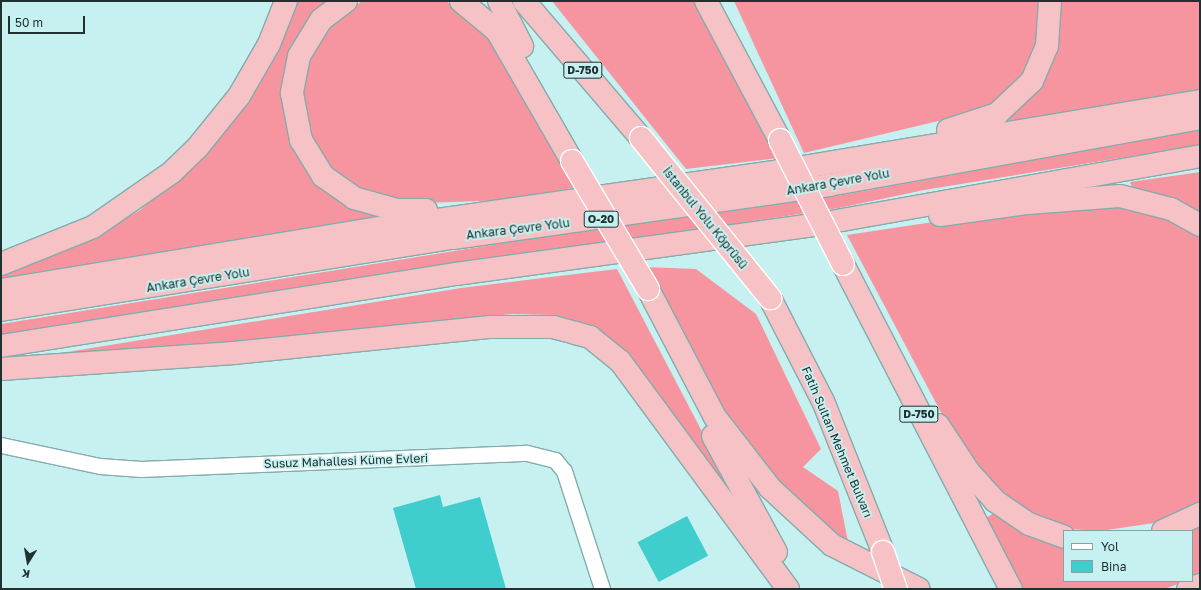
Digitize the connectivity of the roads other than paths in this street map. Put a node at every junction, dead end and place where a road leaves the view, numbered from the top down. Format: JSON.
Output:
{"nodes":[{"id":1,"x":286,"y":1,"type":"edge"},
{"id":2,"x":346,"y":1,"type":"edge"},
{"id":3,"x":461,"y":1,"type":"edge"},
{"id":4,"x":499,"y":1,"type":"edge"},
{"id":5,"x":524,"y":1,"type":"edge"},
{"id":6,"x":706,"y":1,"type":"edge"},
{"id":7,"x":721,"y":1,"type":"edge"},
{"id":8,"x":1050,"y":1,"type":"edge"},
{"id":9,"x":1200,"y":100,"type":"edge"},
{"id":10,"x":1200,"y":118,"type":"edge"},
{"id":11,"x":780,"y":140,"type":"junction"},
{"id":12,"x":1200,"y":156,"type":"edge"},
{"id":13,"x":576,"y":159,"type":"junction"},
{"id":14,"x":778,"y":172,"type":"junction"},
{"id":15,"x":662,"y":188,"type":"junction"},
{"id":16,"x":1200,"y":225,"type":"edge"},
{"id":17,"x":709,"y":239,"type":"junction"},
{"id":18,"x":1,"y":264,"type":"edge"},
{"id":19,"x":843,"y":264,"type":"junction"},
{"id":20,"x":1,"y":290,"type":"edge"},
{"id":21,"x":644,"y":291,"type":"junction"},
{"id":22,"x":770,"y":298,"type":"joint"},
{"id":23,"x":1,"y":310,"type":"edge"},
{"id":24,"x":1,"y":346,"type":"edge"},
{"id":25,"x":1,"y":369,"type":"edge"},
{"id":26,"x":1,"y":445,"type":"edge"},
{"id":27,"x":1200,"y":514,"type":"edge"},
{"id":28,"x":1165,"y":530,"type":"edge"},
{"id":29,"x":1063,"y":536,"type":"edge"},
{"id":30,"x":1200,"y":585,"type":"edge"},
{"id":31,"x":602,"y":589,"type":"edge"},
{"id":32,"x":788,"y":589,"type":"edge"},
{"id":33,"x":800,"y":589,"type":"edge"},
{"id":34,"x":896,"y":589,"type":"edge"},
{"id":35,"x":919,"y":589,"type":"edge"},
{"id":36,"x":1011,"y":589,"type":"edge"},
{"id":37,"x":1188,"y":589,"type":"edge"}],
"edges":[{"from":1,"to":18,"type":"highway"},
{"from":2,"to":15,"type":"highway"},
{"from":3,"to":13,"type":"highway"},
{"from":4,"to":13,"type":"highway"},
{"from":5,"to":22,"type":"highway","name":"İstanbul Yolu Köprüsü","number":"D-750","bridge":true},
{"from":6,"to":11,"type":"highway","number":"D-750"},
{"from":7,"to":11,"type":"highway"},
{"from":8,"to":14,"type":"highway"},
{"from":9,"to":14,"type":"highway"},
{"from":10,"to":23,"type":"highway","name":"Ankara Çevre Yolu","number":"O-20"},
{"from":11,"to":19,"type":"highway","number":"D-750","bridge":true},
{"from":12,"to":17,"type":"highway"},
{"from":13,"to":21,"type":"highway","bridge":true},
{"from":14,"to":15,"type":"highway"},
{"from":15,"to":20,"type":"highway"},
{"from":16,"to":17,"type":"highway"},
{"from":17,"to":24,"type":"highway"},
{"from":19,"to":29,"type":"highway"},
{"from":19,"to":36,"type":"highway","number":"D-750"},
{"from":21,"to":33,"type":"highway"},
{"from":21,"to":35,"type":"highway"},
{"from":22,"to":34,"type":"highway","name":"Fatih Sultan Mehmet Bulvarı","number":"D-750","bridge":true},
{"from":25,"to":32,"type":"highway"},
{"from":26,"to":31,"type":"street","name":"Susuz Mahallesi Küme Evleri"},
{"from":27,"to":28,"type":"highway"},
{"from":30,"to":37,"type":"highway"}]}
